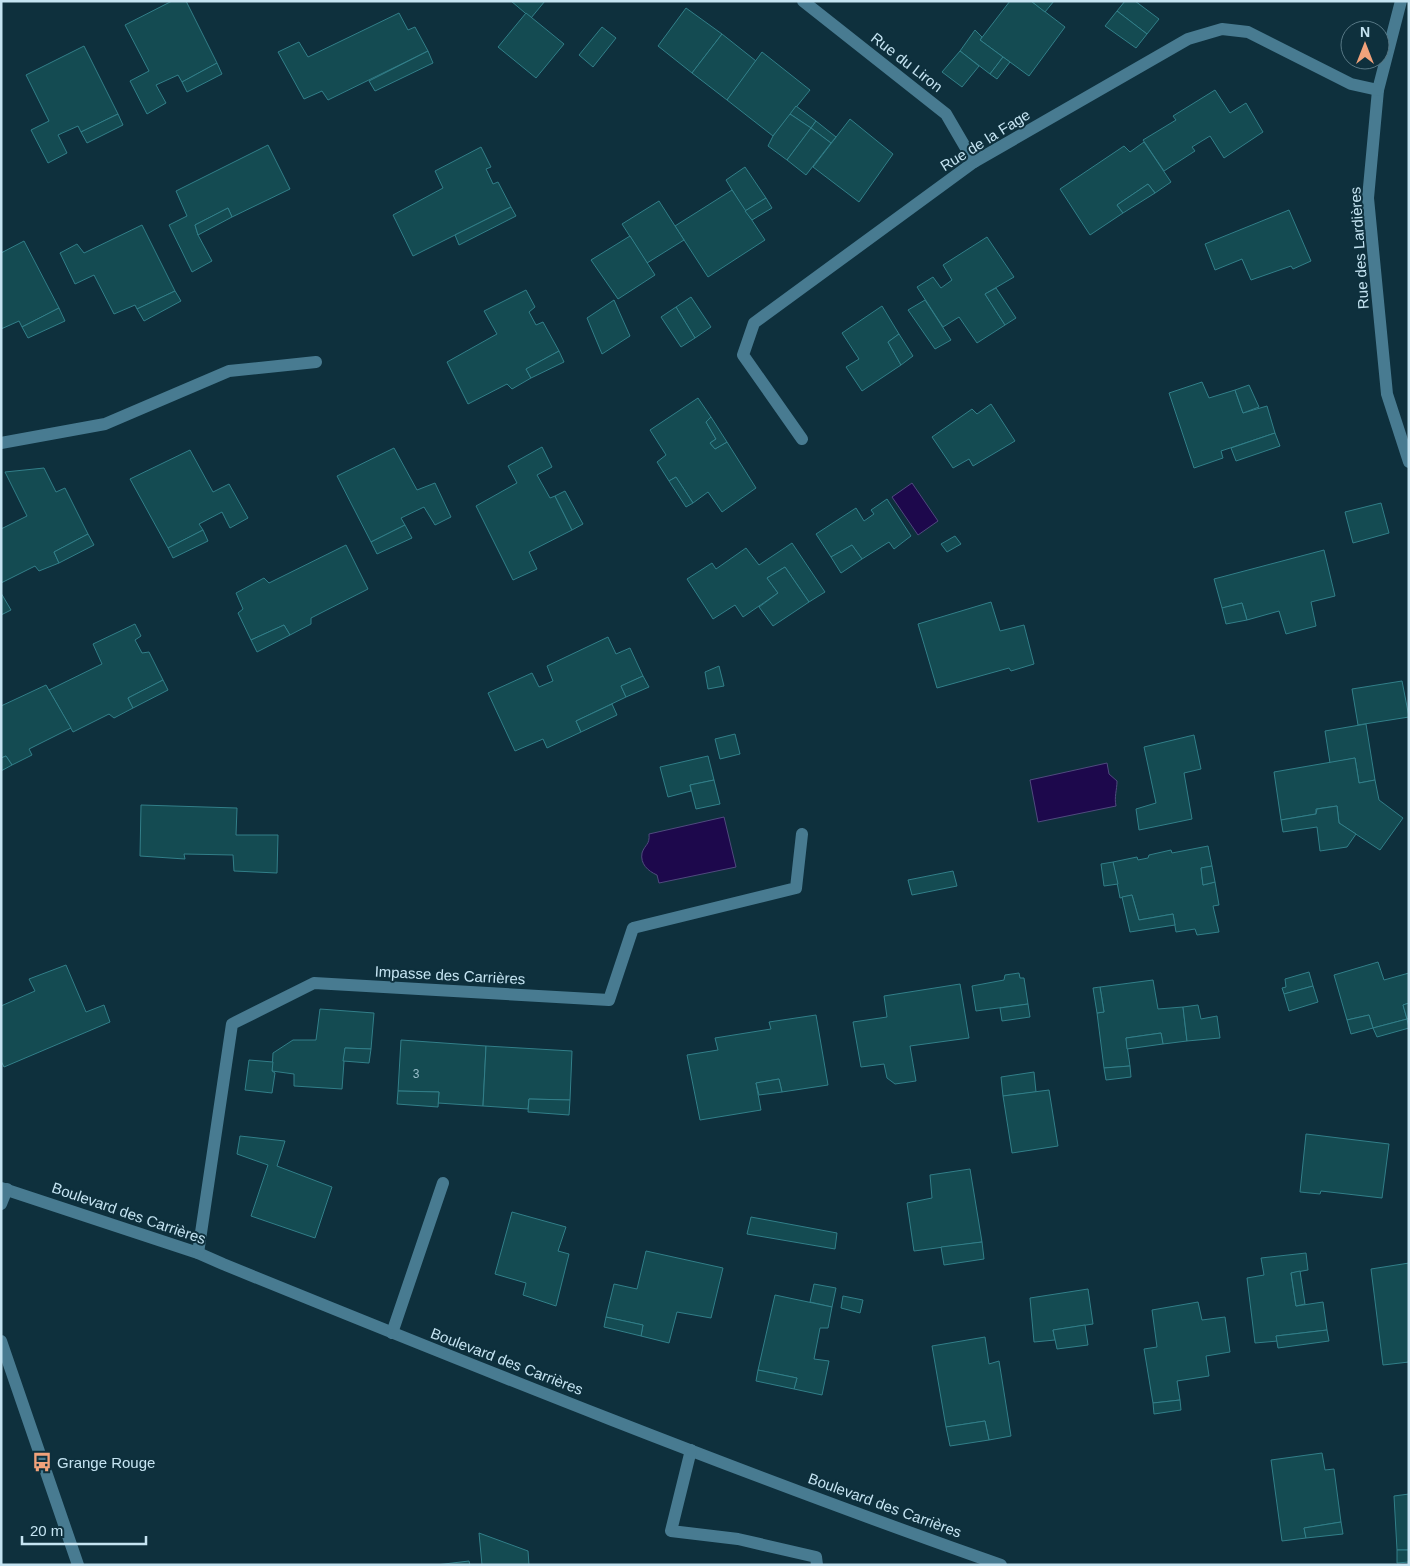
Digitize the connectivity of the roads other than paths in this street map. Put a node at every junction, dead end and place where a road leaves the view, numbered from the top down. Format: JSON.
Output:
{"nodes":[{"id":1,"x":804,"y":1,"type":"edge"},
{"id":2,"x":1401,"y":1,"type":"edge"},
{"id":3,"x":1378,"y":90,"type":"junction"},
{"id":4,"x":974,"y":162,"type":"junction"},
{"id":5,"x":316,"y":362,"type":"dead end"},
{"id":6,"x":802,"y":440,"type":"dead end"},
{"id":7,"x":1,"y":443,"type":"edge"},
{"id":8,"x":1409,"y":462,"type":"edge"},
{"id":9,"x":802,"y":834,"type":"dead end"},
{"id":10,"x":443,"y":1183,"type":"dead end"},
{"id":11,"x":4,"y":1189,"type":"edge"},
{"id":12,"x":1,"y":1204,"type":"edge"},
{"id":13,"x":198,"y":1253,"type":"junction"},
{"id":14,"x":392,"y":1333,"type":"junction"},
{"id":15,"x":1,"y":1340,"type":"edge"},
{"id":16,"x":691,"y":1450,"type":"junction"},
{"id":17,"x":78,"y":1565,"type":"edge"},
{"id":18,"x":817,"y":1565,"type":"edge"},
{"id":19,"x":1001,"y":1565,"type":"edge"}],
"edges":[{"from":1,"to":4,"type":"street","name":"Rue du Liron"},
{"from":2,"to":3,"type":"street","name":"Rue des Lardières"},
{"from":3,"to":4,"type":"street","name":"Rue de la Fage"},
{"from":3,"to":8,"type":"street","name":"Rue des Lardières"},
{"from":4,"to":6,"type":"street","name":"Rue de la Fage"},
{"from":5,"to":7,"type":"street"},
{"from":9,"to":13,"type":"street","name":"Impasse des Carrières"},
{"from":10,"to":14,"type":"street"},
{"from":11,"to":12,"type":"street"},
{"from":11,"to":13,"type":"street","name":"Boulevard des Carrières"},
{"from":13,"to":14,"type":"street","name":"Boulevard des Carrières"},
{"from":14,"to":16,"type":"street","name":"Boulevard des Carrières"},
{"from":15,"to":17,"type":"street"},
{"from":16,"to":18,"type":"street"},
{"from":16,"to":19,"type":"street","name":"Boulevard des Carrières"}]}
